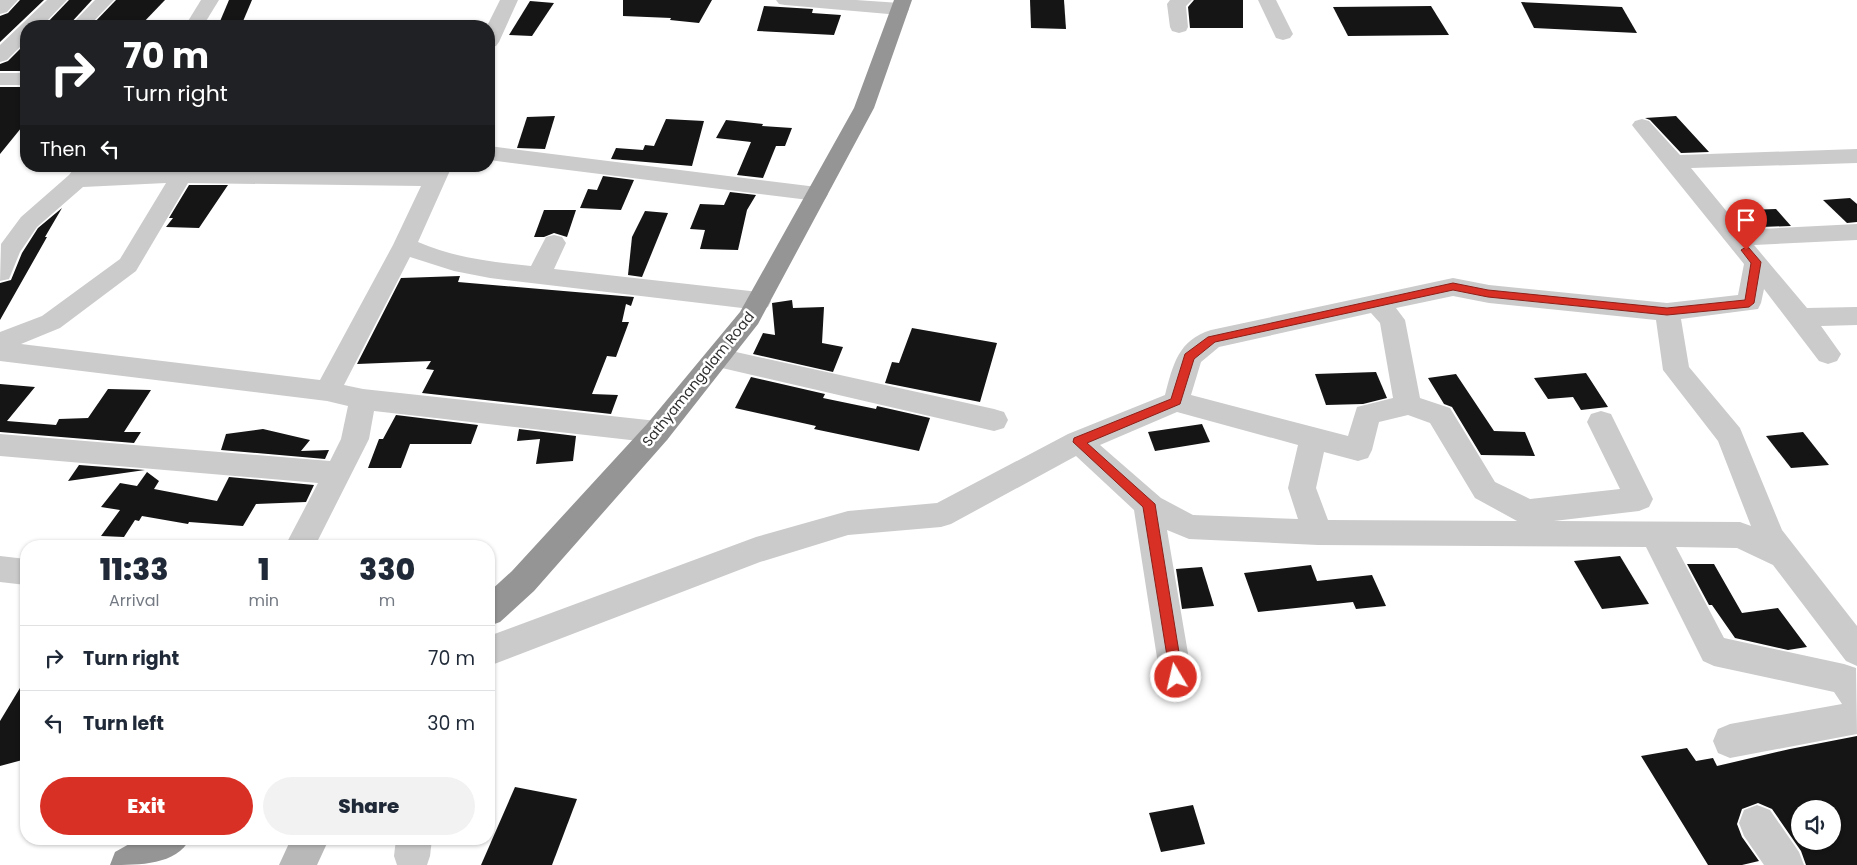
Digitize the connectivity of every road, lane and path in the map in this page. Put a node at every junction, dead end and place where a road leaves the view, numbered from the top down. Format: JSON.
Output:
{"nodes":[{"id":1,"x":9,"y":0,"type":"edge"},
{"id":2,"x":58,"y":0,"type":"edge"},
{"id":3,"x":105,"y":0,"type":"edge"},
{"id":4,"x":210,"y":0,"type":"edge"},
{"id":5,"x":509,"y":0,"type":"edge"},
{"id":6,"x":797,"y":0,"type":"edge"},
{"id":7,"x":1183,"y":0,"type":"edge"},
{"id":8,"x":1267,"y":0,"type":"edge"},
{"id":9,"x":901,"y":5,"type":"edge"},
{"id":10,"x":0,"y":8,"type":"edge"},
{"id":11,"x":37,"y":20,"type":"edge"},
{"id":12,"x":85,"y":20,"type":"edge"},
{"id":13,"x":198,"y":20,"type":"edge"},
{"id":14,"x":495,"y":27,"type":"edge"},
{"id":15,"x":1179,"y":27,"type":"dead end"},
{"id":16,"x":1284,"y":34,"type":"dead end"},
{"id":17,"x":20,"y":36,"type":"edge"},
{"id":18,"x":0,"y":56,"type":"edge"},
{"id":19,"x":0,"y":79,"type":"edge"},
{"id":20,"x":20,"y":80,"type":"edge"},
{"id":21,"x":1642,"y":125,"type":"dead end"},
{"id":22,"x":495,"y":154,"type":"edge"},
{"id":23,"x":1857,"y":156,"type":"edge"},
{"id":24,"x":1676,"y":162,"type":"junction"},
{"id":25,"x":438,"y":172,"type":"edge"},
{"id":26,"x":83,"y":173,"type":"edge"},
{"id":27,"x":181,"y":176,"type":"junction"},
{"id":28,"x":817,"y":194,"type":"junction"},
{"id":29,"x":1857,"y":232,"type":"edge"},
{"id":30,"x":1735,"y":238,"type":"junction"},
{"id":31,"x":554,"y":243,"type":"dead end"},
{"id":32,"x":405,"y":245,"type":"junction"},
{"id":33,"x":1756,"y":262,"type":"junction"},
{"id":34,"x":0,"y":273,"type":"edge"},
{"id":35,"x":539,"y":276,"type":"junction"},
{"id":36,"x":759,"y":301,"type":"junction"},
{"id":37,"x":1376,"y":304,"type":"junction"},
{"id":38,"x":1667,"y":312,"type":"junction"},
{"id":39,"x":1857,"y":316,"type":"edge"},
{"id":40,"x":1802,"y":317,"type":"junction"},
{"id":41,"x":0,"y":342,"type":"edge"},
{"id":42,"x":0,"y":351,"type":"edge"},
{"id":43,"x":1828,"y":354,"type":"dead end"},
{"id":44,"x":718,"y":358,"type":"junction"},
{"id":45,"x":327,"y":391,"type":"junction"},
{"id":46,"x":363,"y":400,"type":"junction"},
{"id":47,"x":1176,"y":401,"type":"junction"},
{"id":48,"x":1408,"y":405,"type":"junction"},
{"id":49,"x":994,"y":420,"type":"dead end"},
{"id":50,"x":1601,"y":422,"type":"dead end"},
{"id":51,"x":657,"y":432,"type":"junction"},
{"id":52,"x":1313,"y":438,"type":"junction"},
{"id":53,"x":1078,"y":442,"type":"junction"},
{"id":54,"x":0,"y":446,"type":"edge"},
{"id":55,"x":338,"y":473,"type":"junction"},
{"id":56,"x":1148,"y":504,"type":"junction"},
{"id":57,"x":1318,"y":532,"type":"junction"},
{"id":58,"x":1654,"y":534,"type":"junction"},
{"id":59,"x":303,"y":540,"type":"edge"},
{"id":60,"x":1783,"y":555,"type":"junction"},
{"id":61,"x":0,"y":569,"type":"edge"},
{"id":62,"x":20,"y":571,"type":"edge"},
{"id":63,"x":495,"y":607,"type":"edge"},
{"id":64,"x":495,"y":649,"type":"edge"},
{"id":65,"x":1857,"y":652,"type":"edge"},
{"id":66,"x":1176,"y":677,"type":"dead end"},
{"id":67,"x":1857,"y":698,"type":"edge"},
{"id":68,"x":1857,"y":718,"type":"edge"},
{"id":69,"x":1730,"y":741,"type":"dead end"},
{"id":70,"x":1757,"y":823,"type":"dead end"},
{"id":71,"x":161,"y":845,"type":"edge"},
{"id":72,"x":308,"y":845,"type":"edge"},
{"id":73,"x":128,"y":865,"type":"edge"},
{"id":74,"x":297,"y":865,"type":"edge"},
{"id":75,"x":1786,"y":865,"type":"edge"}],
"edges":[{"from":1,"to":10,"type":"street"},
{"from":2,"to":11,"type":"street"},
{"from":3,"to":12,"type":"street"},
{"from":4,"to":13,"type":"street"},
{"from":5,"to":14,"type":"street"},
{"from":6,"to":9,"type":"street"},
{"from":7,"to":15,"type":"street"},
{"from":8,"to":16,"type":"street"},
{"from":9,"to":28,"type":"highway","name":"Sathyamangalam Road"},
{"from":17,"to":18,"type":"street"},
{"from":19,"to":20,"type":"street"},
{"from":21,"to":24,"type":"street"},
{"from":22,"to":28,"type":"street"},
{"from":23,"to":24,"type":"street"},
{"from":24,"to":30,"type":"street"},
{"from":25,"to":27,"type":"street"},
{"from":25,"to":32,"type":"street"},
{"from":26,"to":27,"type":"street"},
{"from":26,"to":34,"type":"street"},
{"from":27,"to":41,"type":"street"},
{"from":28,"to":36,"type":"highway","name":"Sathyamangalam Road"},
{"from":29,"to":30,"type":"street"},
{"from":30,"to":33,"type":"street"},
{"from":31,"to":35,"type":"street"},
{"from":32,"to":35,"type":"street"},
{"from":32,"to":45,"type":"street"},
{"from":33,"to":38,"type":"street"},
{"from":33,"to":40,"type":"street"},
{"from":35,"to":36,"type":"street"},
{"from":36,"to":44,"type":"highway","name":"Sathyamangalam Road"},
{"from":37,"to":38,"type":"street"},
{"from":37,"to":47,"type":"street"},
{"from":37,"to":48,"type":"street"},
{"from":38,"to":60,"type":"street"},
{"from":39,"to":40,"type":"street"},
{"from":40,"to":43,"type":"street"},
{"from":42,"to":45,"type":"street"},
{"from":44,"to":49,"type":"street"},
{"from":44,"to":51,"type":"highway","name":"Sathyamangalam Road"},
{"from":45,"to":46,"type":"street"},
{"from":46,"to":51,"type":"street"},
{"from":46,"to":55,"type":"street"},
{"from":47,"to":52,"type":"street"},
{"from":47,"to":53,"type":"street"},
{"from":48,"to":50,"type":"street"},
{"from":48,"to":52,"type":"street"},
{"from":51,"to":63,"type":"highway","name":"Sathyamangalam Road"},
{"from":52,"to":57,"type":"street"},
{"from":53,"to":56,"type":"street"},
{"from":53,"to":64,"type":"street"},
{"from":54,"to":55,"type":"street"},
{"from":55,"to":59,"type":"street"},
{"from":56,"to":57,"type":"street"},
{"from":56,"to":66,"type":"street"},
{"from":57,"to":58,"type":"street"},
{"from":58,"to":60,"type":"street"},
{"from":58,"to":67,"type":"street"},
{"from":60,"to":65,"type":"street"},
{"from":61,"to":62,"type":"street"},
{"from":68,"to":69,"type":"street"},
{"from":70,"to":75,"type":"street"},
{"from":71,"to":73,"type":"highway"},
{"from":72,"to":74,"type":"street"}]}
